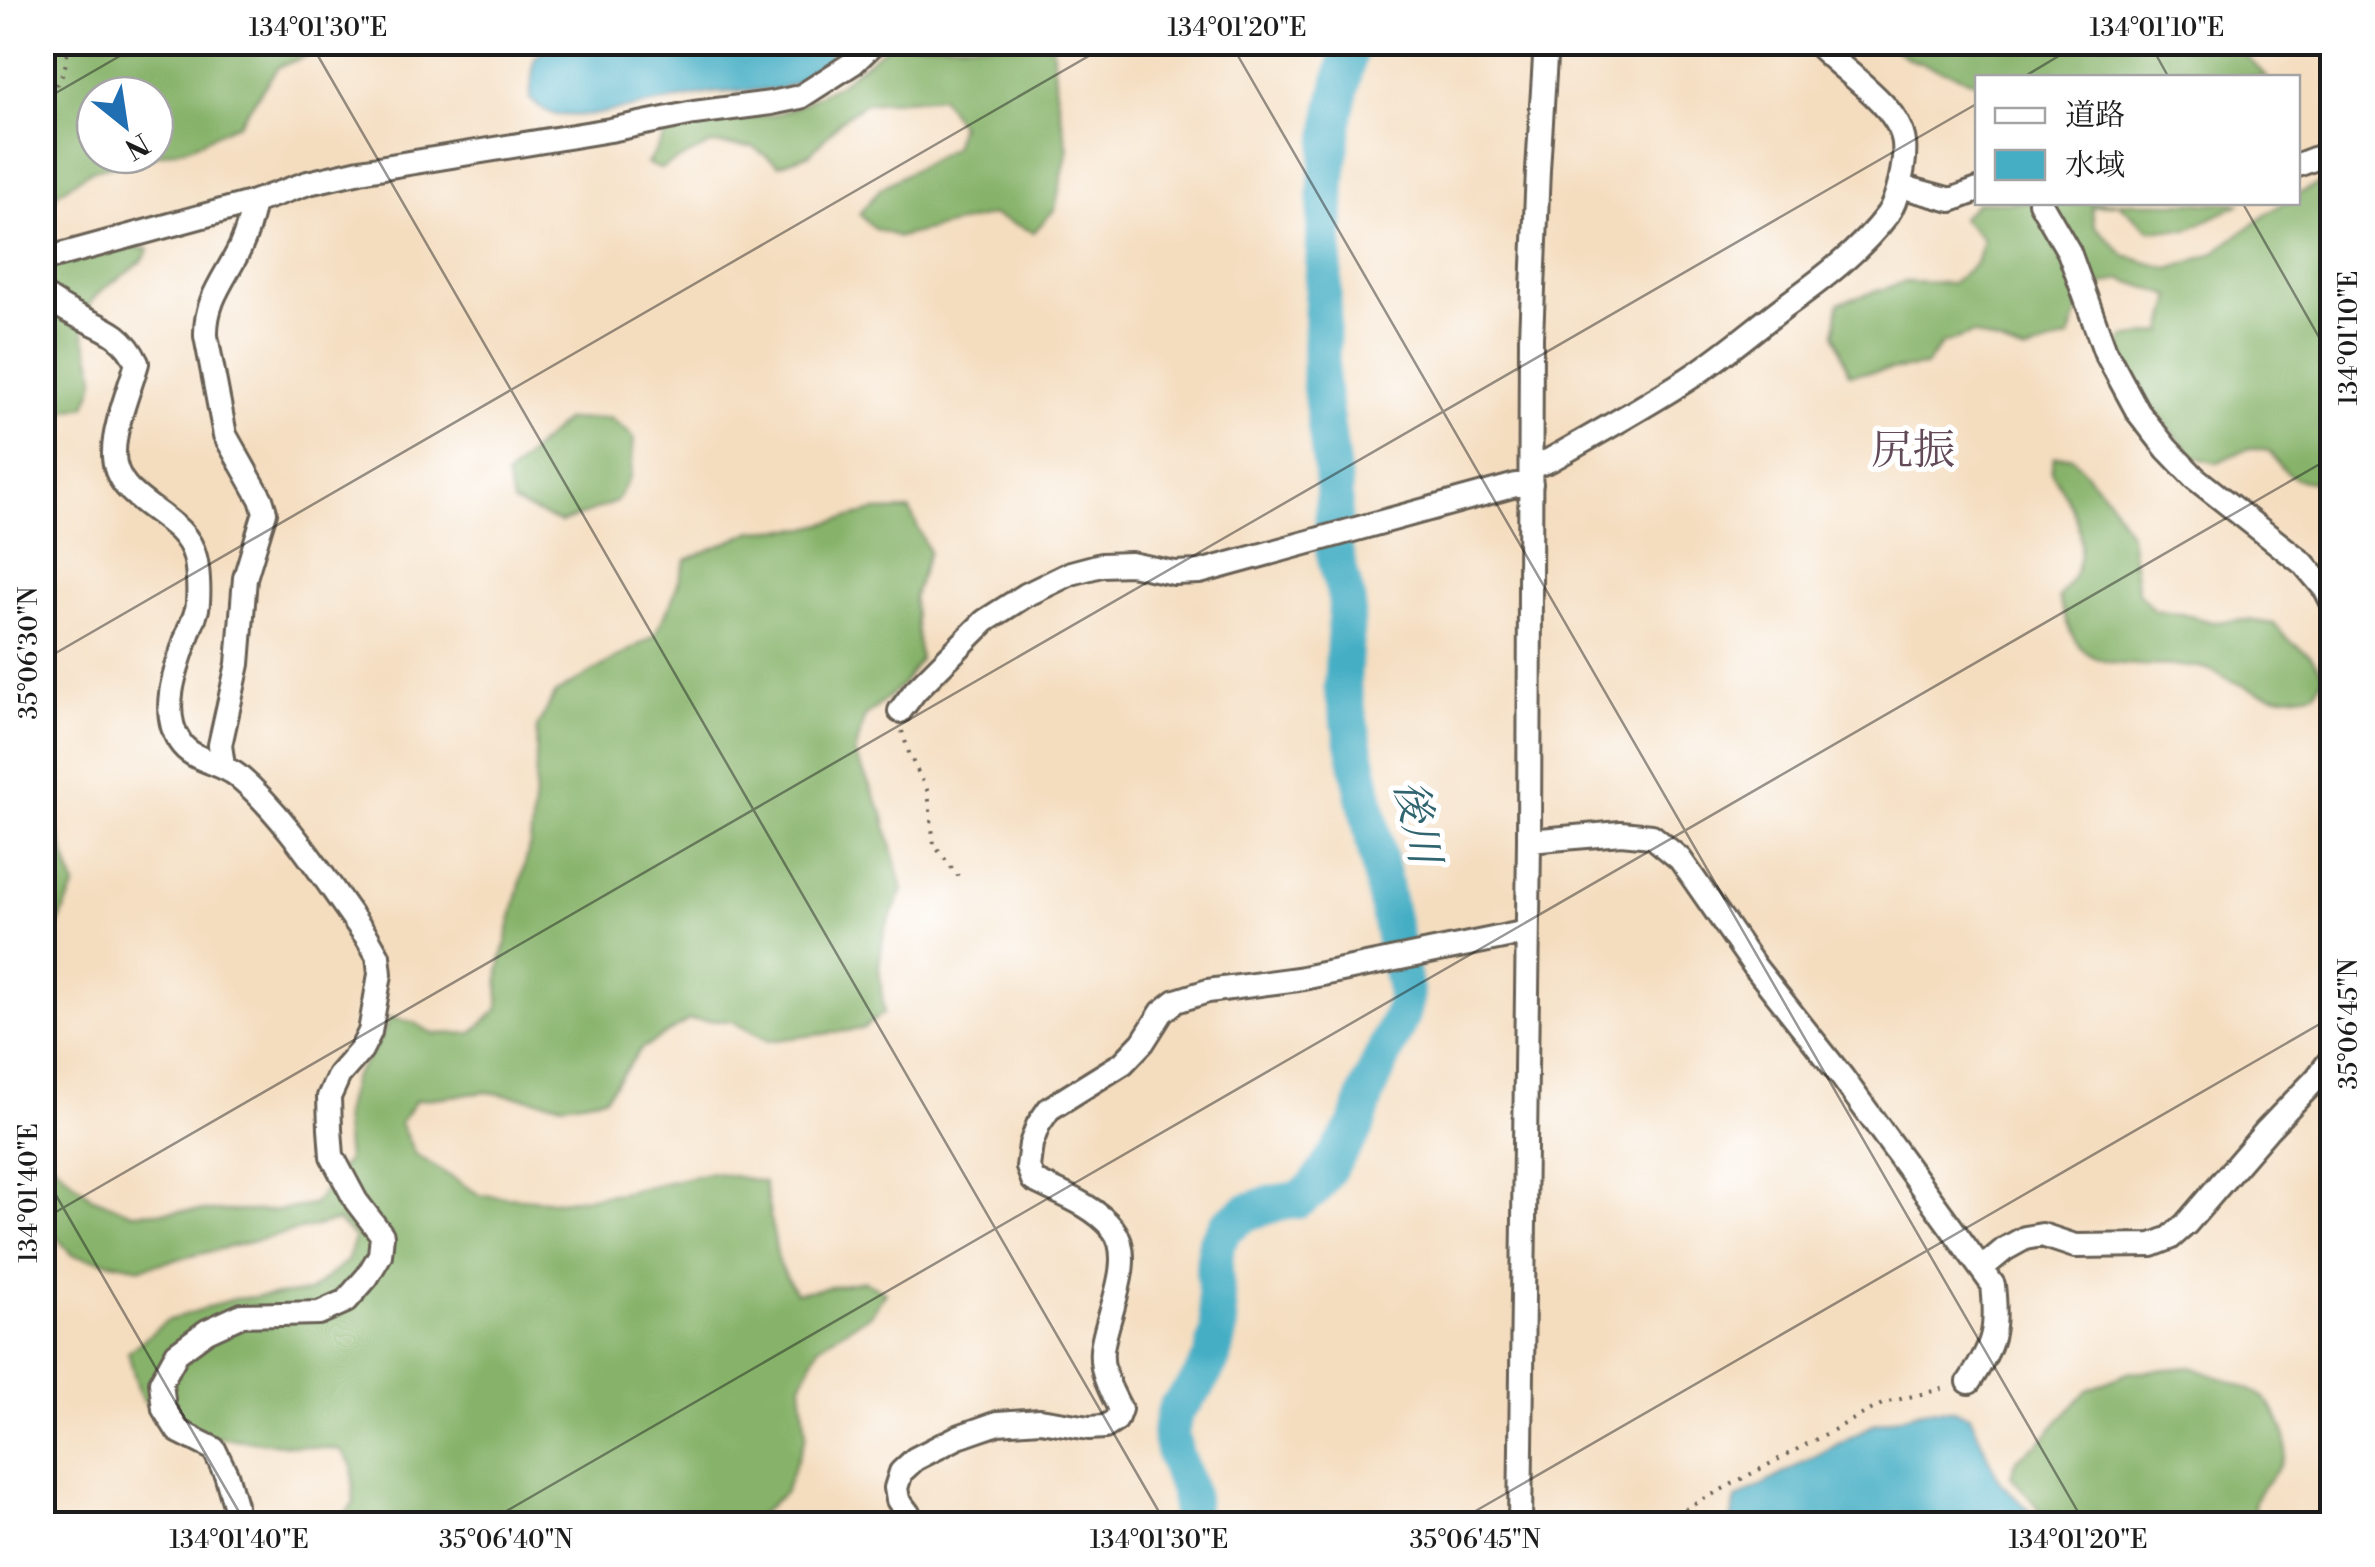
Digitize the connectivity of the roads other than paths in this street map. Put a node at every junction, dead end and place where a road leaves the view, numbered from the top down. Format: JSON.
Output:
{"nodes":[{"id":1,"x":875,"y":42,"type":"edge"},
{"id":2,"x":1546,"y":42,"type":"edge"},
{"id":3,"x":1815,"y":42,"type":"edge"},
{"id":4,"x":2332,"y":152,"type":"edge"},
{"id":5,"x":2300,"y":164,"type":"edge"},
{"id":6,"x":1900,"y":186,"type":"junction"},
{"id":7,"x":1975,"y":191,"type":"edge"},
{"id":8,"x":254,"y":202,"type":"junction"},
{"id":9,"x":2042,"y":205,"type":"edge"},
{"id":10,"x":42,"y":260,"type":"edge"},
{"id":11,"x":42,"y":295,"type":"edge"},
{"id":12,"x":1531,"y":476,"type":"junction"},
{"id":13,"x":2332,"y":602,"type":"edge"},
{"id":14,"x":900,"y":711,"type":"road end"},
{"id":15,"x":223,"y":766,"type":"junction"},
{"id":16,"x":1528,"y":842,"type":"junction"},
{"id":17,"x":1527,"y":932,"type":"junction"},
{"id":18,"x":2332,"y":1058,"type":"edge"},
{"id":19,"x":1982,"y":1268,"type":"junction"},
{"id":20,"x":1969,"y":1382,"type":"road end"},
{"id":21,"x":231,"y":1524,"type":"edge"},
{"id":22,"x":916,"y":1524,"type":"edge"},
{"id":23,"x":1520,"y":1524,"type":"edge"}],
"edges":[{"from":1,"to":8,"type":"street"},
{"from":2,"to":12,"type":"street"},
{"from":3,"to":6,"type":"street"},
{"from":4,"to":5,"type":"street"},
{"from":6,"to":7,"type":"street"},
{"from":6,"to":12,"type":"street"},
{"from":8,"to":10,"type":"street"},
{"from":8,"to":15,"type":"street"},
{"from":9,"to":13,"type":"street"},
{"from":11,"to":15,"type":"street"},
{"from":12,"to":14,"type":"street"},
{"from":12,"to":16,"type":"street"},
{"from":15,"to":21,"type":"street"},
{"from":16,"to":17,"type":"street"},
{"from":16,"to":19,"type":"street"},
{"from":17,"to":22,"type":"street"},
{"from":17,"to":23,"type":"street"},
{"from":18,"to":19,"type":"street"},
{"from":19,"to":20,"type":"street"}]}
